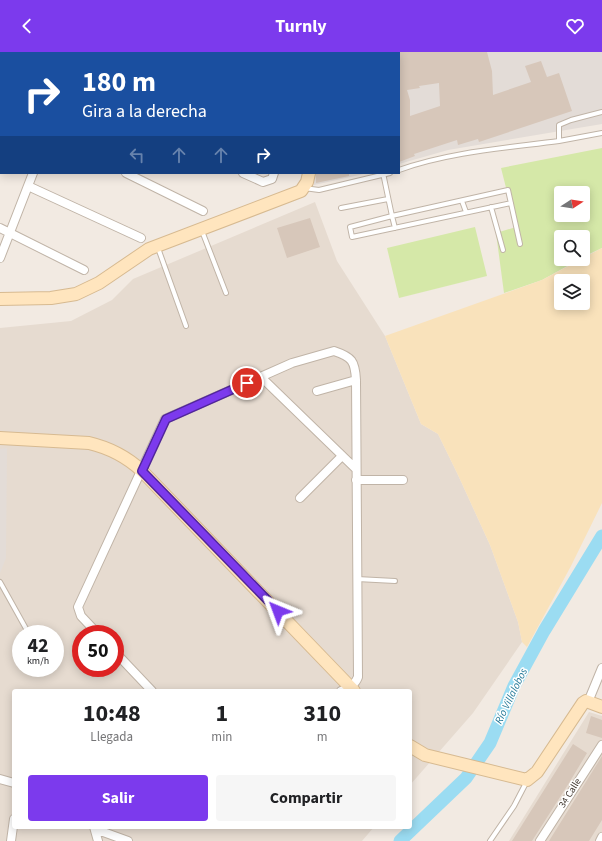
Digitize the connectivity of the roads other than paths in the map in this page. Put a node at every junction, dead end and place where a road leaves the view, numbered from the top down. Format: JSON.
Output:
{"nodes":[{"id":1,"x":602,"y":112,"type":"edge"},
{"id":2,"x":602,"y":133,"type":"edge"},
{"id":3,"x":558,"y":141,"type":"junction"},
{"id":4,"x":400,"y":170,"type":"edge"},
{"id":5,"x":33,"y":174,"type":"edge"},
{"id":6,"x":128,"y":174,"type":"edge"},
{"id":7,"x":245,"y":174,"type":"edge"},
{"id":8,"x":274,"y":174,"type":"edge"},
{"id":9,"x":309,"y":174,"type":"edge"},
{"id":10,"x":383,"y":174,"type":"edge"},
{"id":11,"x":28,"y":186,"type":"junction"},
{"id":12,"x":304,"y":188,"type":"junction"},
{"id":13,"x":388,"y":199,"type":"junction"},
{"id":14,"x":462,"y":201,"type":"junction"},
{"id":15,"x":511,"y":203,"type":"junction"},
{"id":16,"x":491,"y":207,"type":"junction"},
{"id":17,"x":341,"y":208,"type":"dead end"},
{"id":18,"x":203,"y":211,"type":"dead end"},
{"id":19,"x":466,"y":212,"type":"junction"},
{"id":20,"x":392,"y":216,"type":"junction"},
{"id":21,"x":0,"y":228,"type":"edge"},
{"id":22,"x":395,"y":228,"type":"junction"},
{"id":23,"x":201,"y":229,"type":"junction"},
{"id":24,"x":10,"y":233,"type":"junction"},
{"id":25,"x":141,"y":238,"type":"dead end"},
{"id":26,"x":520,"y":244,"type":"dead end"},
{"id":27,"x":157,"y":246,"type":"junction"},
{"id":28,"x":503,"y":250,"type":"dead end"},
{"id":29,"x":0,"y":258,"type":"edge"},
{"id":30,"x":84,"y":270,"type":"dead end"},
{"id":31,"x":226,"y":293,"type":"dead end"},
{"id":32,"x":0,"y":298,"type":"edge"},
{"id":33,"x":186,"y":326,"type":"dead end"},
{"id":34,"x":261,"y":377,"type":"junction"},
{"id":35,"x":356,"y":380,"type":"junction"},
{"id":36,"x":317,"y":391,"type":"dead end"},
{"id":37,"x":0,"y":438,"type":"edge"},
{"id":38,"x":342,"y":456,"type":"junction"},
{"id":39,"x":356,"y":469,"type":"junction"},
{"id":40,"x":142,"y":471,"type":"junction"},
{"id":41,"x":356,"y":480,"type":"junction"},
{"id":42,"x":403,"y":480,"type":"dead end"},
{"id":43,"x":300,"y":498,"type":"dead end"},
{"id":44,"x":356,"y":579,"type":"junction"},
{"id":45,"x":395,"y":581,"type":"dead end"},
{"id":46,"x":0,"y":582,"type":"edge"},
{"id":47,"x":24,"y":625,"type":"edge"},
{"id":48,"x":89,"y":625,"type":"edge"},
{"id":49,"x":124,"y":661,"type":"edge"},
{"id":50,"x":602,"y":668,"type":"edge"},
{"id":51,"x":150,"y":689,"type":"edge"},
{"id":52,"x":348,"y":689,"type":"edge"},
{"id":53,"x":350,"y":689,"type":"edge"},
{"id":54,"x":588,"y":702,"type":"junction"},
{"id":55,"x":602,"y":707,"type":"edge"},
{"id":56,"x":602,"y":745,"type":"edge"},
{"id":57,"x":412,"y":747,"type":"edge"},
{"id":58,"x":0,"y":779,"type":"edge"},
{"id":59,"x":525,"y":780,"type":"junction"},
{"id":60,"x":12,"y":782,"type":"edge"},
{"id":61,"x":13,"y":829,"type":"edge"},
{"id":62,"x":94,"y":829,"type":"edge"},
{"id":63,"x":97,"y":829,"type":"edge"},
{"id":64,"x":602,"y":837,"type":"edge"},
{"id":65,"x":11,"y":841,"type":"edge"},
{"id":66,"x":98,"y":841,"type":"edge"},
{"id":67,"x":128,"y":841,"type":"edge"},
{"id":68,"x":490,"y":841,"type":"edge"},
{"id":69,"x":540,"y":841,"type":"edge"},
{"id":70,"x":600,"y":841,"type":"edge"}],
"edges":[{"from":1,"to":3,"type":"lane"},
{"from":2,"to":3,"type":"lane"},
{"from":3,"to":4,"type":"lane"},
{"from":5,"to":11,"type":"street"},
{"from":6,"to":18,"type":"street"},
{"from":7,"to":8,"type":"street"},
{"from":9,"to":12,"type":"main road"},
{"from":10,"to":12,"type":"lane"},
{"from":10,"to":13,"type":"lane"},
{"from":11,"to":24,"type":"street"},
{"from":11,"to":25,"type":"street"},
{"from":12,"to":23,"type":"main road"},
{"from":13,"to":17,"type":"lane"},
{"from":13,"to":20,"type":"lane"},
{"from":14,"to":15,"type":"lane"},
{"from":14,"to":19,"type":"lane"},
{"from":14,"to":20,"type":"lane"},
{"from":15,"to":16,"type":"lane"},
{"from":15,"to":26,"type":"lane"},
{"from":16,"to":19,"type":"lane"},
{"from":16,"to":28,"type":"lane"},
{"from":19,"to":22,"type":"lane"},
{"from":20,"to":22,"type":"lane"},
{"from":20,"to":22,"type":"lane"},
{"from":21,"to":24,"type":"street"},
{"from":23,"to":27,"type":"main road"},
{"from":23,"to":31,"type":"lane"},
{"from":24,"to":29,"type":"street"},
{"from":24,"to":30,"type":"street"},
{"from":27,"to":32,"type":"main road"},
{"from":27,"to":33,"type":"lane"},
{"from":34,"to":35,"type":"street"},
{"from":34,"to":38,"type":"street"},
{"from":34,"to":40,"type":"street"},
{"from":35,"to":36,"type":"street"},
{"from":35,"to":39,"type":"street"},
{"from":37,"to":40,"type":"main road"},
{"from":38,"to":39,"type":"street"},
{"from":38,"to":43,"type":"street"},
{"from":39,"to":41,"type":"street"},
{"from":40,"to":48,"type":"street"},
{"from":40,"to":52,"type":"main road"},
{"from":41,"to":42,"type":"street"},
{"from":41,"to":44,"type":"street"},
{"from":44,"to":45,"type":"lane"},
{"from":44,"to":53,"type":"street"},
{"from":46,"to":47,"type":"lane"},
{"from":49,"to":51,"type":"street"},
{"from":50,"to":54,"type":"street"},
{"from":54,"to":55,"type":"main road"},
{"from":54,"to":59,"type":"main road"},
{"from":56,"to":69,"type":"street","name":"34 Calle"},
{"from":57,"to":59,"type":"main road"},
{"from":58,"to":60,"type":"street"},
{"from":59,"to":68,"type":"lane"},
{"from":61,"to":65,"type":"street"},
{"from":62,"to":66,"type":"street"},
{"from":63,"to":67,"type":"street"},
{"from":64,"to":70,"type":"street"}]}
